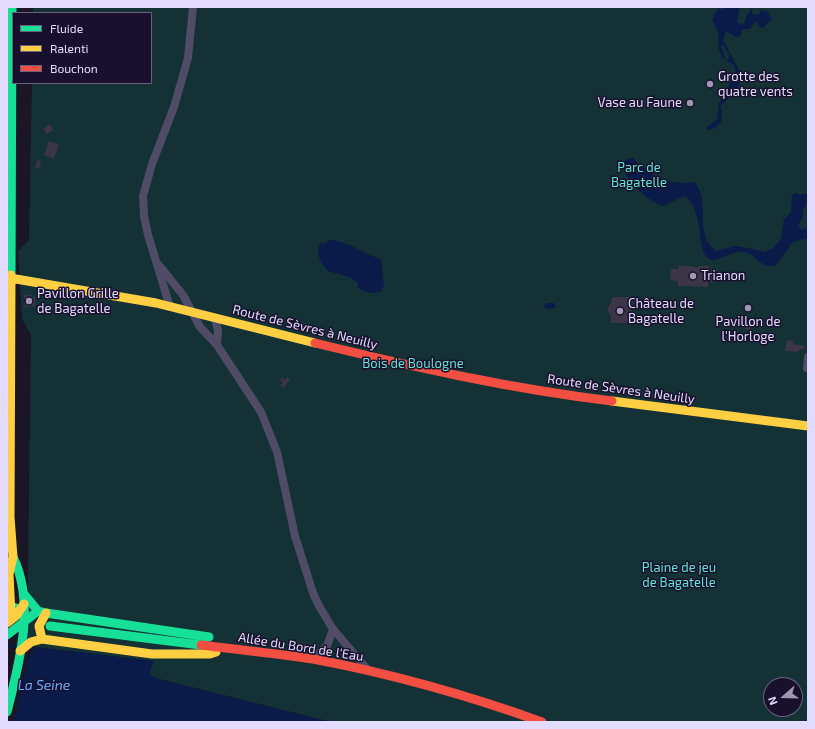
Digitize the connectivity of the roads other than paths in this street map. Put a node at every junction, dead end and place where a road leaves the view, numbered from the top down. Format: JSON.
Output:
{"nodes":[{"id":1,"x":12,"y":7,"type":"edge"},
{"id":2,"x":193,"y":7,"type":"edge"},
{"id":3,"x":9,"y":96,"type":"edge"},
{"id":4,"x":158,"y":264,"type":"junction"},
{"id":5,"x":9,"y":278,"type":"edge"},
{"id":6,"x":170,"y":307,"type":"junction"},
{"id":7,"x":192,"y":312,"type":"junction"},
{"id":8,"x":215,"y":318,"type":"junction"},
{"id":9,"x":217,"y":345,"type":"junction"},
{"id":10,"x":808,"y":357,"type":"edge"},
{"id":11,"x":807,"y":368,"type":"edge"},
{"id":12,"x":808,"y":426,"type":"edge"},
{"id":13,"x":9,"y":467,"type":"edge"},
{"id":14,"x":13,"y":557,"type":"junction"},
{"id":15,"x":8,"y":576,"type":"edge"},
{"id":16,"x":24,"y":594,"type":"junction"},
{"id":17,"x":18,"y":610,"type":"edge"},
{"id":18,"x":42,"y":612,"type":"junction"},
{"id":19,"x":8,"y":622,"type":"edge"},
{"id":20,"x":50,"y":626,"type":"dead end"},
{"id":21,"x":333,"y":629,"type":"junction"},
{"id":22,"x":7,"y":635,"type":"edge"},
{"id":23,"x":42,"y":639,"type":"junction"},
{"id":24,"x":24,"y":646,"type":"junction"},
{"id":25,"x":229,"y":648,"type":"junction"},
{"id":26,"x":312,"y":659,"type":"junction"},
{"id":27,"x":369,"y":671,"type":"junction"},
{"id":28,"x":7,"y":712,"type":"edge"},
{"id":29,"x":542,"y":722,"type":"edge"}],
"edges":[{"from":1,"to":3,"type":"main road"},
{"from":2,"to":4,"type":"street"},
{"from":3,"to":5,"type":"main road"},
{"from":4,"to":6,"type":"street"},
{"from":4,"to":7,"type":"street"},
{"from":5,"to":6,"type":"main road","name":"Route de Sèvres à Neuilly"},
{"from":5,"to":13,"type":"main road"},
{"from":6,"to":7,"type":"main road","name":"Route de Sèvres à Neuilly"},
{"from":7,"to":8,"type":"main road","name":"Route de Sèvres à Neuilly"},
{"from":7,"to":9,"type":"street"},
{"from":8,"to":9,"type":"street"},
{"from":8,"to":12,"type":"main road","name":"Route de Sèvres à Neuilly"},
{"from":9,"to":21,"type":"street"},
{"from":10,"to":11,"type":"street"},
{"from":13,"to":14,"type":"main road"},
{"from":14,"to":15,"type":"main road"},
{"from":14,"to":16,"type":"main road"},
{"from":15,"to":17,"type":"main road"},
{"from":16,"to":17,"type":"main road"},
{"from":16,"to":18,"type":"main road"},
{"from":17,"to":18,"type":"main road"},
{"from":17,"to":19,"type":"main road"},
{"from":17,"to":22,"type":"main road"},
{"from":17,"to":24,"type":"main road"},
{"from":18,"to":23,"type":"main road"},
{"from":18,"to":25,"type":"main road"},
{"from":19,"to":22,"type":"main road"},
{"from":20,"to":25,"type":"main road","name":"Allée du Bord de l'Eau"},
{"from":21,"to":26,"type":"street"},
{"from":21,"to":27,"type":"street"},
{"from":23,"to":24,"type":"main road"},
{"from":23,"to":25,"type":"main road"},
{"from":24,"to":28,"type":"main road"},
{"from":25,"to":26,"type":"main road","name":"Allée du Bord de l'Eau"},
{"from":26,"to":27,"type":"main road","name":"Allée du Bord de l'Eau"},
{"from":27,"to":29,"type":"main road","name":"Allée du Bord de l'Eau"}]}
